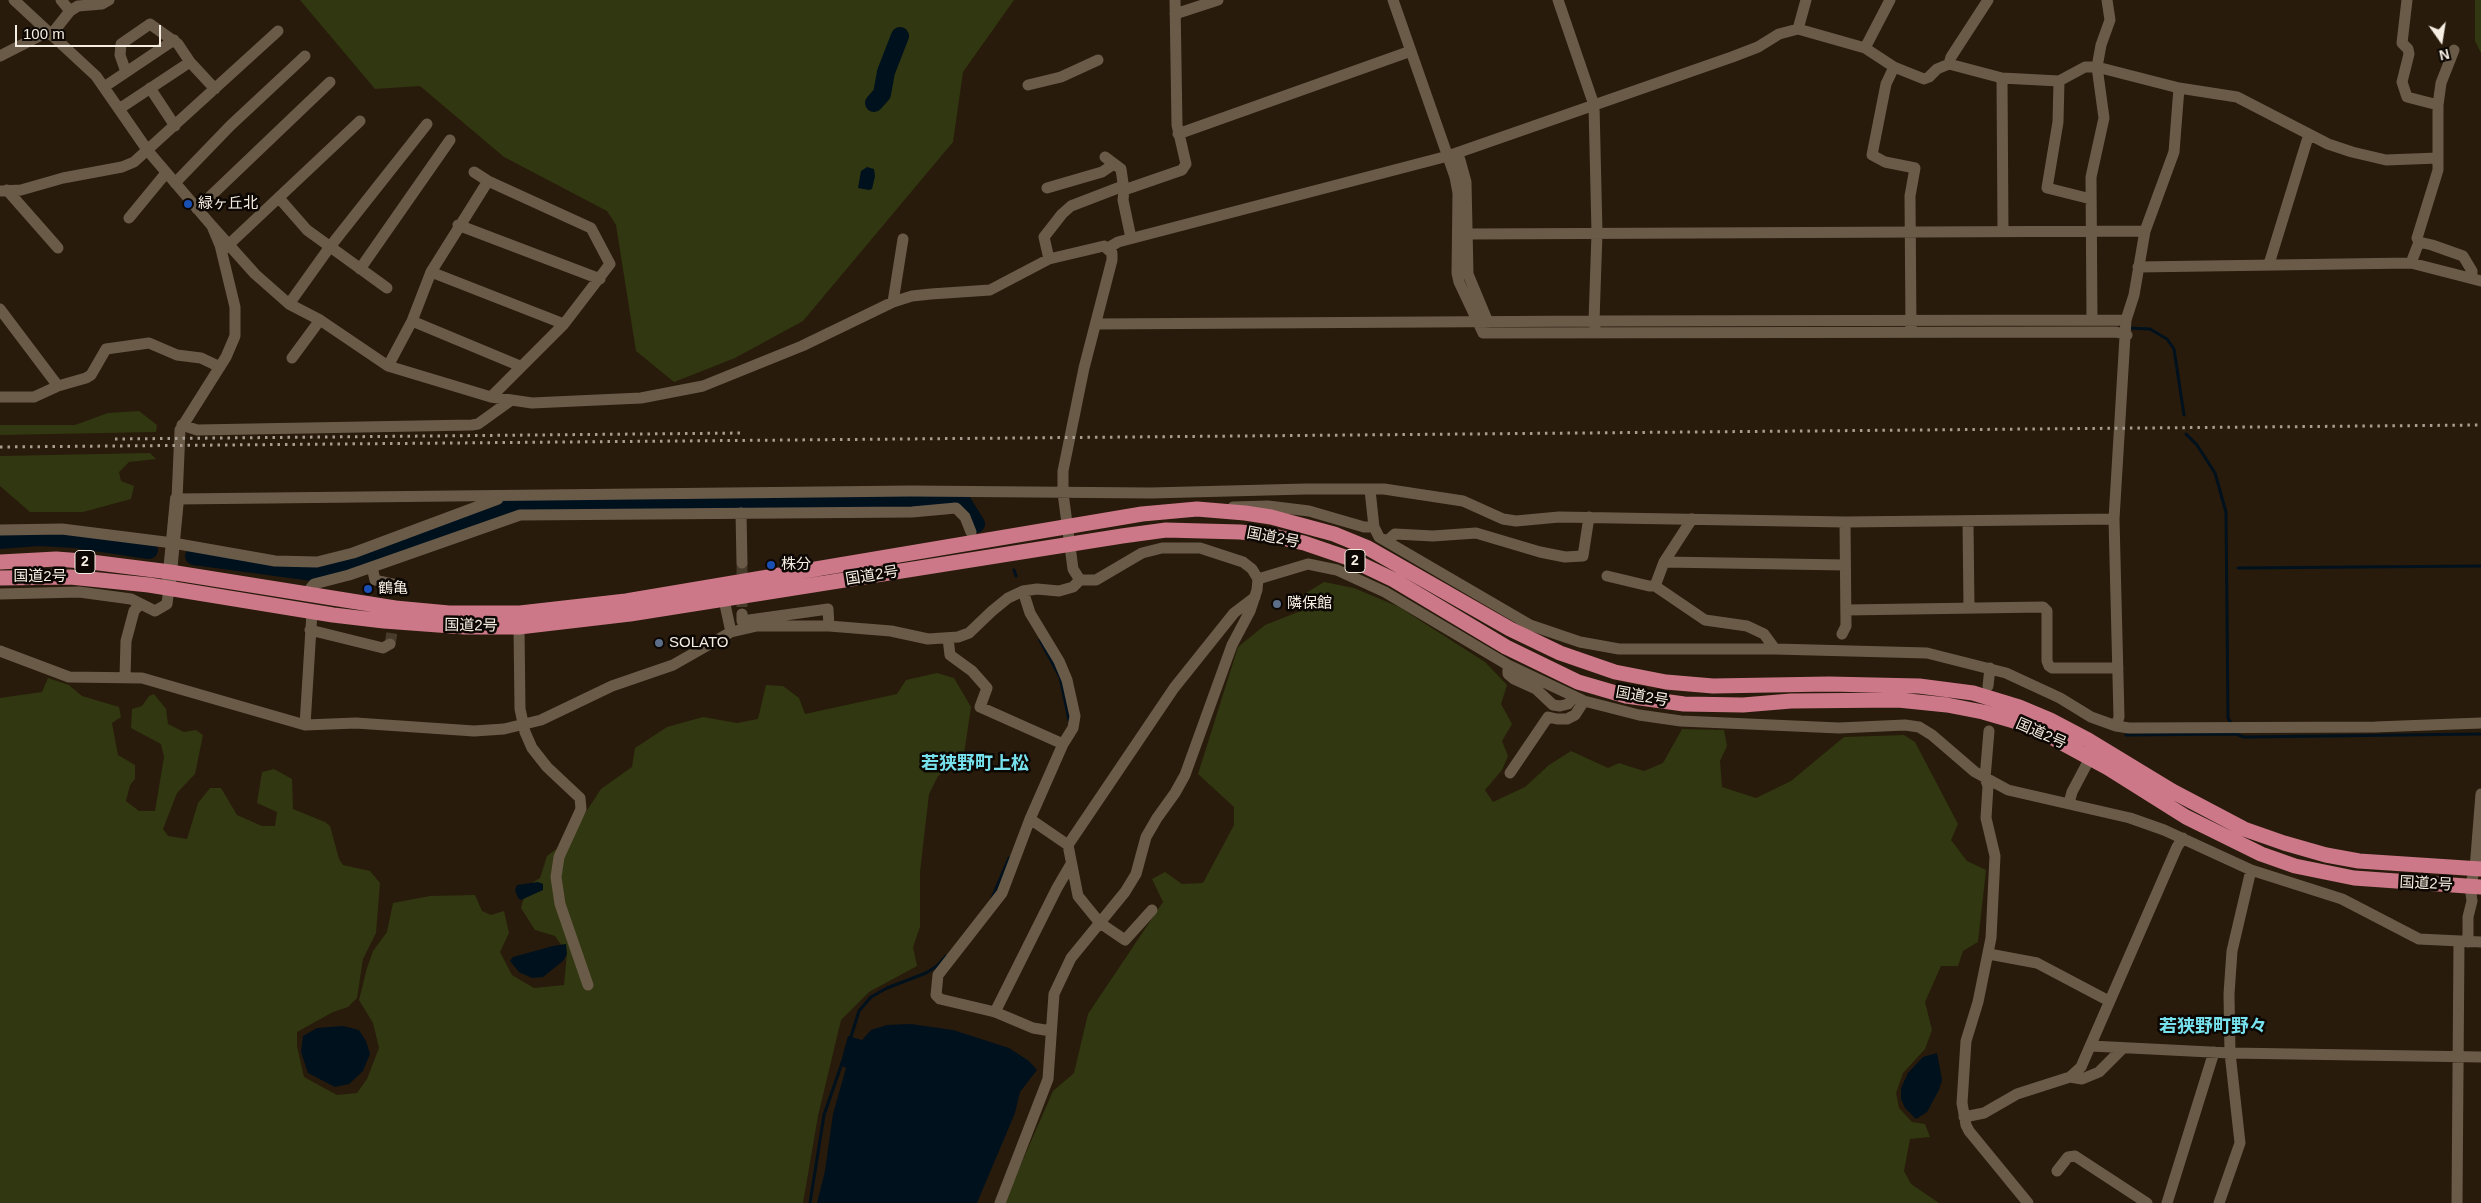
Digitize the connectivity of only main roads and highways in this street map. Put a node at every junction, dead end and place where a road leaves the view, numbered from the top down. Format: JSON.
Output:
{"nodes":[{"id":1,"x":0,"y":562,"type":"edge"},
{"id":2,"x":0,"y":578,"type":"edge"},
{"id":3,"x":2478,"y":869,"type":"edge"},
{"id":4,"x":2476,"y":887,"type":"edge"}],
"edges":[{"from":1,"to":3,"type":"highway","name":"国道2号","number":"2"},
{"from":2,"to":4,"type":"highway","name":"国道2号","number":"2"}]}
